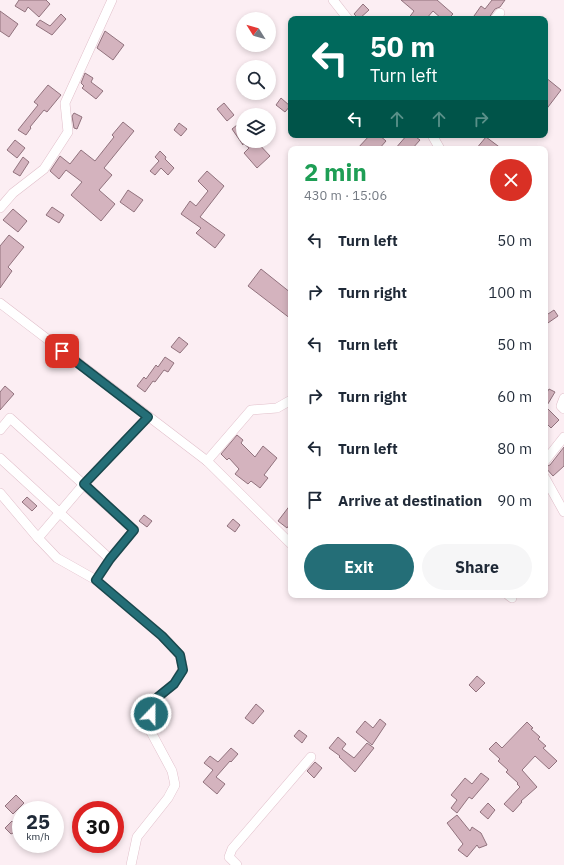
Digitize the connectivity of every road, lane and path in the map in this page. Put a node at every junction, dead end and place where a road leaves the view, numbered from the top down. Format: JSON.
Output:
{"nodes":[{"id":1,"x":112,"y":0,"type":"edge"},
{"id":2,"x":333,"y":0,"type":"edge"},
{"id":3,"x":346,"y":16,"type":"edge"},
{"id":4,"x":0,"y":208,"type":"edge"},
{"id":5,"x":0,"y":303,"type":"edge"},
{"id":6,"x":564,"y":398,"type":"edge"},
{"id":7,"x":288,"y":402,"type":"edge"},
{"id":8,"x":564,"y":409,"type":"edge"},
{"id":9,"x":148,"y":417,"type":"junction"},
{"id":10,"x":0,"y":430,"type":"edge"},
{"id":11,"x":564,"y":437,"type":"edge"},
{"id":12,"x":548,"y":457,"type":"edge"},
{"id":13,"x":0,"y":458,"type":"edge"},
{"id":14,"x":207,"y":461,"type":"junction"},
{"id":15,"x":548,"y":483,"type":"edge"},
{"id":16,"x":84,"y":484,"type":"junction"},
{"id":17,"x":0,"y":492,"type":"edge"},
{"id":18,"x":60,"y":512,"type":"junction"},
{"id":19,"x":564,"y":512,"type":"edge"},
{"id":20,"x":38,"y":538,"type":"junction"},
{"id":21,"x":288,"y":541,"type":"edge"},
{"id":22,"x":110,"y":559,"type":"junction"},
{"id":23,"x":96,"y":580,"type":"junction"},
{"id":24,"x":311,"y":757,"type":"dead end"},
{"id":25,"x":131,"y":865,"type":"edge"},
{"id":26,"x":237,"y":865,"type":"edge"}],
"edges":[{"from":1,"to":4,"type":"street"},
{"from":2,"to":3,"type":"street"},
{"from":5,"to":9,"type":"street"},
{"from":6,"to":8,"type":"street"},
{"from":7,"to":14,"type":"street"},
{"from":9,"to":14,"type":"street"},
{"from":9,"to":16,"type":"street"},
{"from":10,"to":16,"type":"street"},
{"from":11,"to":12,"type":"street"},
{"from":13,"to":18,"type":"street"},
{"from":14,"to":21,"type":"street"},
{"from":15,"to":19,"type":"street"},
{"from":16,"to":18,"type":"street"},
{"from":16,"to":22,"type":"street"},
{"from":17,"to":20,"type":"street"},
{"from":18,"to":20,"type":"street"},
{"from":18,"to":22,"type":"street"},
{"from":20,"to":23,"type":"street"},
{"from":22,"to":23,"type":"street"},
{"from":23,"to":25,"type":"street"},
{"from":24,"to":26,"type":"street"}]}
